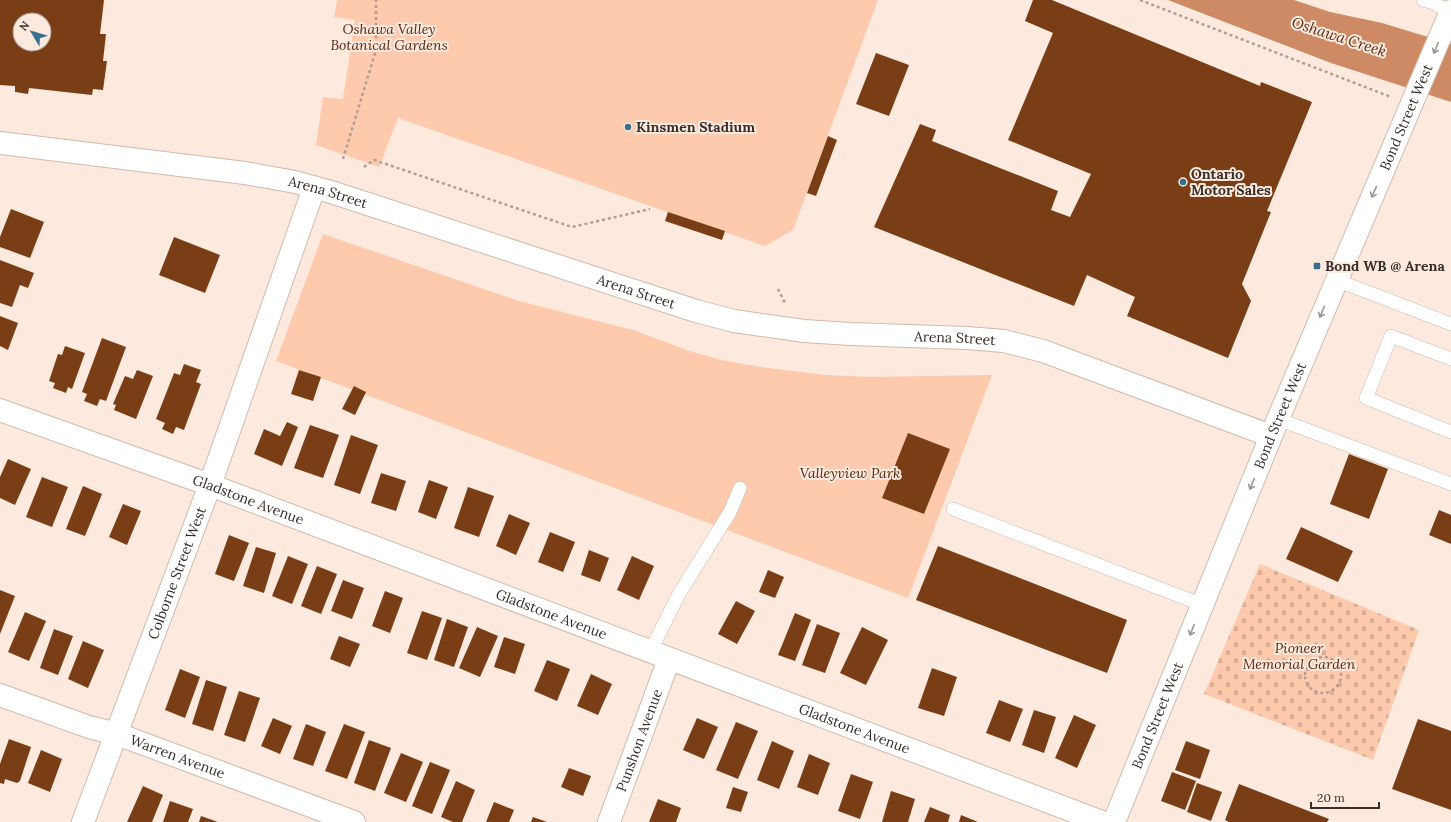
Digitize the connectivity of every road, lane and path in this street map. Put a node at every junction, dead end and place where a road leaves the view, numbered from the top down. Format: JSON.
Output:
{"nodes":[{"id":1,"x":376,"y":0,"type":"edge"},
{"id":2,"x":1140,"y":0,"type":"edge"},
{"id":3,"x":1423,"y":0,"type":"edge"},
{"id":4,"x":1451,"y":12,"type":"edge"},
{"id":5,"x":1412,"y":105,"type":"junction"},
{"id":6,"x":0,"y":143,"type":"edge"},
{"id":7,"x":343,"y":159,"type":"dead end"},
{"id":8,"x":364,"y":166,"type":"dead end"},
{"id":9,"x":314,"y":188,"type":"junction"},
{"id":10,"x":650,"y":209,"type":"dead end"},
{"id":11,"x":1336,"y":280,"type":"junction"},
{"id":12,"x":778,"y":289,"type":"dead end"},
{"id":13,"x":785,"y":303,"type":"dead end"},
{"id":14,"x":1451,"y":324,"type":"edge"},
{"id":15,"x":1451,"y":359,"type":"edge"},
{"id":16,"x":0,"y":410,"type":"edge"},
{"id":17,"x":1274,"y":427,"type":"junction"},
{"id":18,"x":1451,"y":432,"type":"edge"},
{"id":19,"x":1451,"y":484,"type":"edge"},
{"id":20,"x":210,"y":485,"type":"junction"},
{"id":21,"x":740,"y":488,"type":"dead end"},
{"id":22,"x":953,"y":509,"type":"dead end"},
{"id":23,"x":1203,"y":605,"type":"junction"},
{"id":24,"x":660,"y":655,"type":"junction"},
{"id":25,"x":1322,"y":656,"type":"joint"},
{"id":26,"x":0,"y":695,"type":"edge"},
{"id":27,"x":117,"y":734,"type":"junction"},
{"id":28,"x":83,"y":822,"type":"edge"},
{"id":29,"x":354,"y":822,"type":"edge"},
{"id":30,"x":609,"y":822,"type":"edge"},
{"id":31,"x":1102,"y":822,"type":"edge"},
{"id":32,"x":1114,"y":822,"type":"edge"}],
"edges":[{"from":1,"to":7,"type":"path"},
{"from":2,"to":5,"type":"path"},
{"from":3,"to":4,"type":"lane"},
{"from":4,"to":5,"type":"street","name":"Bond Street West","one_way":true},
{"from":5,"to":11,"type":"street","name":"Bond Street West","one_way":true},
{"from":6,"to":9,"type":"street","name":"Arena Street"},
{"from":8,"to":10,"type":"path"},
{"from":9,"to":17,"type":"street","name":"Arena Street"},
{"from":9,"to":20,"type":"street","name":"Colborne Street West"},
{"from":11,"to":14,"type":"lane"},
{"from":11,"to":17,"type":"street","name":"Bond Street West","one_way":true},
{"from":12,"to":13,"type":"path"},
{"from":15,"to":18,"type":"lane"},
{"from":16,"to":20,"type":"street","name":"Gladstone Avenue"},
{"from":17,"to":19,"type":"lane"},
{"from":17,"to":23,"type":"street","name":"Bond Street West","one_way":true},
{"from":20,"to":24,"type":"street","name":"Gladstone Avenue"},
{"from":20,"to":27,"type":"street","name":"Colborne Street West"},
{"from":21,"to":24,"type":"lane"},
{"from":22,"to":23,"type":"lane"},
{"from":23,"to":32,"type":"street","name":"Bond Street West","one_way":true},
{"from":24,"to":30,"type":"street","name":"Punshon Avenue"},
{"from":24,"to":31,"type":"street","name":"Gladstone Avenue"},
{"from":25,"to":25,"type":"path"},
{"from":26,"to":27,"type":"street","name":"Warren Avenue"},
{"from":27,"to":28,"type":"street","name":"Colborne Street West"},
{"from":27,"to":29,"type":"street","name":"Warren Avenue"}]}
